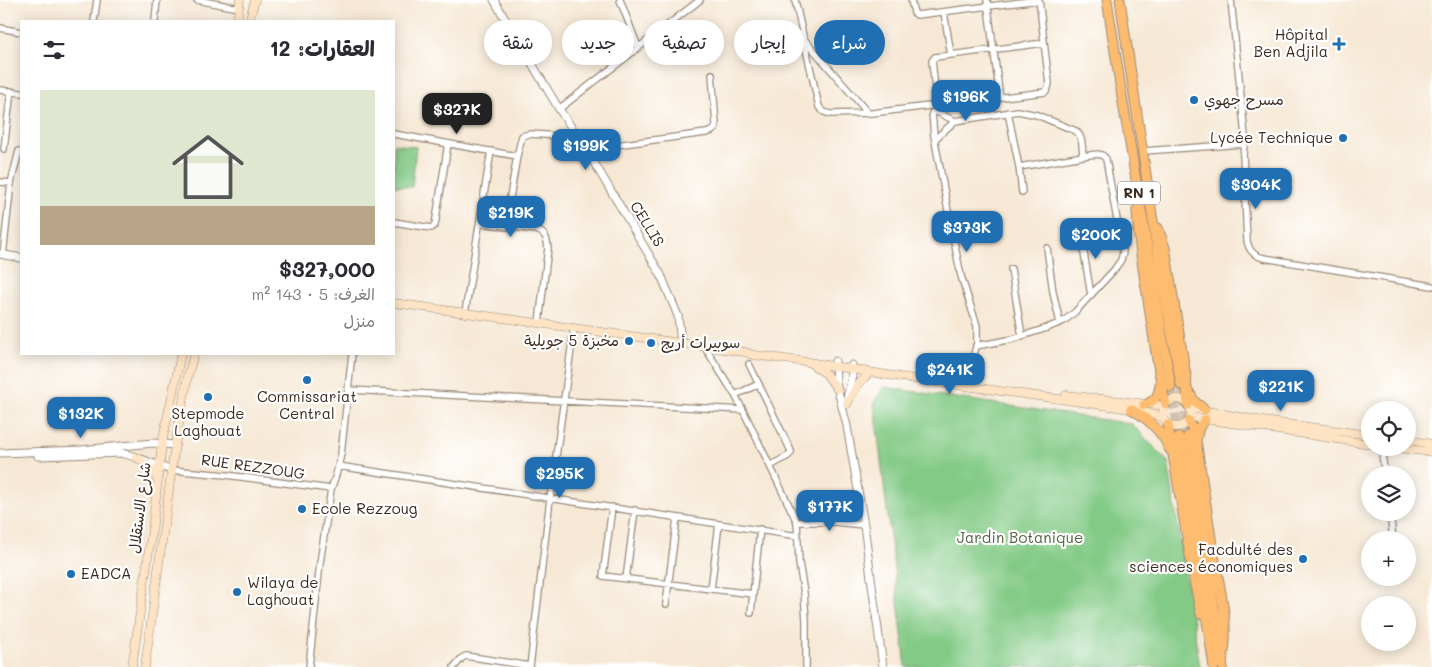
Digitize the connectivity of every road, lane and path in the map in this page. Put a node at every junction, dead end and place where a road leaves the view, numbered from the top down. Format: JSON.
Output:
{"nodes":[{"id":1,"x":97,"y":0,"type":"edge"},
{"id":2,"x":158,"y":0,"type":"edge"},
{"id":3,"x":197,"y":0,"type":"edge"},
{"id":4,"x":255,"y":0,"type":"edge"},
{"id":5,"x":494,"y":0,"type":"edge"},
{"id":6,"x":620,"y":0,"type":"edge"},
{"id":7,"x":700,"y":0,"type":"edge"},
{"id":8,"x":795,"y":0,"type":"edge"},
{"id":9,"x":911,"y":0,"type":"edge"},
{"id":10,"x":1039,"y":0,"type":"edge"},
{"id":11,"x":1108,"y":0,"type":"edge"},
{"id":12,"x":1120,"y":0,"type":"edge"},
{"id":13,"x":1232,"y":0,"type":"edge"},
{"id":14,"x":987,"y":3,"type":"edge"},
{"id":15,"x":240,"y":4,"type":"edge"},
{"id":16,"x":944,"y":12,"type":"junction"},
{"id":17,"x":94,"y":20,"type":"edge"},
{"id":18,"x":155,"y":20,"type":"edge"},
{"id":19,"x":237,"y":20,"type":"edge"},
{"id":20,"x":249,"y":20,"type":"edge"},
{"id":21,"x":799,"y":20,"type":"edge"},
{"id":22,"x":0,"y":28,"type":"edge"},
{"id":23,"x":20,"y":32,"type":"edge"},
{"id":24,"x":804,"y":38,"type":"edge"},
{"id":25,"x":804,"y":41,"type":"edge"},
{"id":26,"x":1044,"y":43,"type":"junction"},
{"id":27,"x":638,"y":47,"type":"junction"},
{"id":28,"x":994,"y":49,"type":"junction"},
{"id":29,"x":951,"y":55,"type":"junction"},
{"id":30,"x":712,"y":74,"type":"dead end"},
{"id":31,"x":0,"y":90,"type":"edge"},
{"id":32,"x":11,"y":92,"type":"junction"},
{"id":33,"x":20,"y":93,"type":"edge"},
{"id":34,"x":1000,"y":98,"type":"junction"},
{"id":35,"x":937,"y":106,"type":"junction"},
{"id":36,"x":559,"y":110,"type":"junction"},
{"id":37,"x":1008,"y":112,"type":"junction"},
{"id":38,"x":868,"y":113,"type":"junction"},
{"id":39,"x":955,"y":121,"type":"junction"},
{"id":40,"x":395,"y":134,"type":"edge"},
{"id":41,"x":577,"y":137,"type":"junction"},
{"id":42,"x":935,"y":139,"type":"junction"},
{"id":43,"x":448,"y":144,"type":"junction"},
{"id":44,"x":1244,"y":144,"type":"junction"},
{"id":45,"x":2,"y":149,"type":"edge"},
{"id":46,"x":586,"y":149,"type":"junction"},
{"id":47,"x":20,"y":151,"type":"edge"},
{"id":48,"x":491,"y":151,"type":"junction"},
{"id":49,"x":1142,"y":151,"type":"junction"},
{"id":50,"x":517,"y":156,"type":"junction"},
{"id":51,"x":1084,"y":156,"type":"junction"},
{"id":52,"x":1019,"y":167,"type":"junction"},
{"id":53,"x":0,"y":182,"type":"edge"},
{"id":54,"x":11,"y":183,"type":"junction"},
{"id":55,"x":1138,"y":190,"type":"junction"},
{"id":56,"x":1022,"y":192,"type":"dead end"},
{"id":57,"x":395,"y":222,"type":"edge"},
{"id":58,"x":480,"y":223,"type":"junction"},
{"id":59,"x":505,"y":227,"type":"junction"},
{"id":60,"x":1080,"y":229,"type":"dead end"},
{"id":61,"x":1047,"y":248,"type":"dead end"},
{"id":62,"x":2,"y":255,"type":"edge"},
{"id":63,"x":20,"y":258,"type":"edge"},
{"id":64,"x":1011,"y":269,"type":"dead end"},
{"id":65,"x":1432,"y":286,"type":"edge"},
{"id":66,"x":1091,"y":295,"type":"junction"},
{"id":67,"x":395,"y":303,"type":"edge"},
{"id":68,"x":465,"y":313,"type":"junction"},
{"id":69,"x":539,"y":323,"type":"junction"},
{"id":70,"x":1060,"y":323,"type":"junction"},
{"id":71,"x":574,"y":328,"type":"junction"},
{"id":72,"x":1022,"y":336,"type":"junction"},
{"id":73,"x":681,"y":342,"type":"junction"},
{"id":74,"x":704,"y":346,"type":"junction"},
{"id":75,"x":976,"y":346,"type":"junction"},
{"id":76,"x":745,"y":352,"type":"junction"},
{"id":77,"x":181,"y":355,"type":"edge"},
{"id":78,"x":194,"y":355,"type":"edge"},
{"id":79,"x":352,"y":355,"type":"edge"},
{"id":80,"x":808,"y":362,"type":"junction"},
{"id":81,"x":750,"y":364,"type":"dead end"},
{"id":82,"x":835,"y":364,"type":"junction"},
{"id":83,"x":852,"y":367,"type":"junction"},
{"id":84,"x":870,"y":372,"type":"junction"},
{"id":85,"x":967,"y":381,"type":"junction"},
{"id":86,"x":1160,"y":382,"type":"junction"},
{"id":87,"x":759,"y":384,"type":"junction"},
{"id":88,"x":1180,"y":387,"type":"junction"},
{"id":89,"x":837,"y":388,"type":"junction"},
{"id":90,"x":349,"y":390,"type":"junction"},
{"id":91,"x":735,"y":395,"type":"junction"},
{"id":92,"x":563,"y":402,"type":"junction"},
{"id":93,"x":847,"y":404,"type":"junction"},
{"id":94,"x":1144,"y":404,"type":"junction"},
{"id":95,"x":1165,"y":405,"type":"junction"},
{"id":96,"x":1189,"y":406,"type":"junction"},
{"id":97,"x":1131,"y":409,"type":"junction"},
{"id":98,"x":743,"y":410,"type":"junction"},
{"id":99,"x":1205,"y":415,"type":"junction"},
{"id":100,"x":1190,"y":419,"type":"junction"},
{"id":101,"x":1166,"y":421,"type":"junction"},
{"id":102,"x":847,"y":426,"type":"junction"},
{"id":103,"x":1361,"y":434,"type":"edge"},
{"id":104,"x":1188,"y":438,"type":"junction"},
{"id":105,"x":1416,"y":441,"type":"edge"},
{"id":106,"x":1361,"y":442,"type":"edge"},
{"id":107,"x":162,"y":443,"type":"junction"},
{"id":108,"x":1432,"y":444,"type":"edge"},
{"id":109,"x":174,"y":445,"type":"junction"},
{"id":110,"x":1416,"y":450,"type":"edge"},
{"id":111,"x":1432,"y":452,"type":"edge"},
{"id":112,"x":0,"y":453,"type":"edge"},
{"id":113,"x":136,"y":457,"type":"junction"},
{"id":114,"x":0,"y":458,"type":"edge"},
{"id":115,"x":1175,"y":460,"type":"junction"},
{"id":116,"x":159,"y":466,"type":"junction"},
{"id":117,"x":338,"y":466,"type":"junction"},
{"id":118,"x":770,"y":466,"type":"junction"},
{"id":119,"x":171,"y":470,"type":"junction"},
{"id":120,"x":158,"y":481,"type":"junction"},
{"id":121,"x":331,"y":489,"type":"junction"},
{"id":122,"x":550,"y":498,"type":"junction"},
{"id":123,"x":612,"y":507,"type":"junction"},
{"id":124,"x":635,"y":510,"type":"junction"},
{"id":125,"x":677,"y":518,"type":"junction"},
{"id":126,"x":797,"y":522,"type":"junction"},
{"id":127,"x":153,"y":523,"type":"junction"},
{"id":128,"x":719,"y":524,"type":"junction"},
{"id":129,"x":164,"y":525,"type":"junction"},
{"id":130,"x":864,"y":525,"type":"junction"},
{"id":131,"x":760,"y":529,"type":"junction"},
{"id":132,"x":798,"y":536,"type":"junction"},
{"id":133,"x":147,"y":562,"type":"junction"},
{"id":134,"x":159,"y":563,"type":"junction"},
{"id":135,"x":626,"y":579,"type":"junction"},
{"id":136,"x":668,"y":584,"type":"junction"},
{"id":137,"x":711,"y":589,"type":"junction"},
{"id":138,"x":753,"y":594,"type":"junction"},
{"id":139,"x":666,"y":604,"type":"dead end"},
{"id":140,"x":751,"y":613,"type":"dead end"},
{"id":141,"x":1210,"y":637,"type":"junction"},
{"id":142,"x":1222,"y":664,"type":"edge"},
{"id":143,"x":530,"y":666,"type":"edge"},
{"id":144,"x":132,"y":667,"type":"edge"},
{"id":145,"x":145,"y":667,"type":"edge"},
{"id":146,"x":309,"y":667,"type":"edge"},
{"id":147,"x":454,"y":667,"type":"edge"},
{"id":148,"x":806,"y":667,"type":"edge"},
{"id":149,"x":883,"y":667,"type":"edge"},
{"id":150,"x":1214,"y":667,"type":"edge"}],
"edges":[{"from":1,"to":17,"type":"street"},
{"from":2,"to":18,"type":"street"},
{"from":3,"to":15,"type":"street"},
{"from":4,"to":20,"type":"main road"},
{"from":5,"to":36,"type":"street","name":"CELLIS"},
{"from":6,"to":27,"type":"street"},
{"from":7,"to":27,"type":"street"},
{"from":8,"to":21,"type":"street"},
{"from":9,"to":16,"type":"street"},
{"from":10,"to":14,"type":"street"},
{"from":10,"to":26,"type":"street"},
{"from":11,"to":55,"type":"highway","number":"RN 1"},
{"from":12,"to":49,"type":"highway","number":"RN 1"},
{"from":13,"to":44,"type":"street"},
{"from":14,"to":16,"type":"street"},
{"from":14,"to":28,"type":"street"},
{"from":15,"to":19,"type":"main road"},
{"from":16,"to":29,"type":"street"},
{"from":22,"to":23,"type":"street"},
{"from":24,"to":38,"type":"street"},
{"from":25,"to":38,"type":"street"},
{"from":26,"to":28,"type":"street"},
{"from":26,"to":34,"type":"street"},
{"from":27,"to":36,"type":"street"},
{"from":28,"to":29,"type":"street"},
{"from":28,"to":34,"type":"street"},
{"from":29,"to":35,"type":"street"},
{"from":30,"to":46,"type":"street"},
{"from":31,"to":32,"type":"street"},
{"from":32,"to":33,"type":"street"},
{"from":32,"to":45,"type":"street"},
{"from":34,"to":35,"type":"street"},
{"from":35,"to":38,"type":"street"},
{"from":36,"to":41,"type":"street","name":"CELLIS"},
{"from":37,"to":39,"type":"street"},
{"from":37,"to":51,"type":"street"},
{"from":37,"to":52,"type":"street"},
{"from":39,"to":42,"type":"street"},
{"from":39,"to":42,"type":"street"},
{"from":40,"to":43,"type":"street"},
{"from":41,"to":46,"type":"street","name":"CELLIS"},
{"from":41,"to":50,"type":"street"},
{"from":42,"to":75,"type":"street"},
{"from":43,"to":48,"type":"street"},
{"from":43,"to":57,"type":"street"},
{"from":44,"to":49,"type":"street"},
{"from":44,"to":65,"type":"street"},
{"from":45,"to":47,"type":"street"},
{"from":46,"to":73,"type":"street","name":"CELLIS"},
{"from":47,"to":54,"type":"street"},
{"from":48,"to":50,"type":"street"},
{"from":48,"to":58,"type":"street"},
{"from":49,"to":88,"type":"highway","number":"RN 1"},
{"from":50,"to":59,"type":"street"},
{"from":51,"to":52,"type":"street"},
{"from":51,"to":66,"type":"street"},
{"from":52,"to":56,"type":"street"},
{"from":53,"to":54,"type":"street"},
{"from":54,"to":62,"type":"street"},
{"from":55,"to":86,"type":"highway"},
{"from":55,"to":88,"type":"highway","number":"RN 1"},
{"from":58,"to":59,"type":"street"},
{"from":58,"to":68,"type":"street"},
{"from":59,"to":69,"type":"street"},
{"from":60,"to":66,"type":"street"},
{"from":61,"to":70,"type":"street"},
{"from":62,"to":63,"type":"street"},
{"from":64,"to":72,"type":"street"},
{"from":66,"to":70,"type":"street"},
{"from":67,"to":68,"type":"main road"},
{"from":68,"to":69,"type":"main road"},
{"from":69,"to":71,"type":"main road"},
{"from":70,"to":72,"type":"street"},
{"from":71,"to":73,"type":"main road"},
{"from":71,"to":92,"type":"street"},
{"from":72,"to":75,"type":"street"},
{"from":73,"to":74,"type":"main road"},
{"from":74,"to":76,"type":"main road"},
{"from":74,"to":91,"type":"street"},
{"from":75,"to":85,"type":"street"},
{"from":76,"to":80,"type":"main road"},
{"from":76,"to":82,"type":"main road"},
{"from":77,"to":107,"type":"main road","name":"شارع الاستقلال"},
{"from":78,"to":109,"type":"main road"},
{"from":79,"to":90,"type":"street"},
{"from":80,"to":82,"type":"main road"},
{"from":80,"to":89,"type":"main road"},
{"from":81,"to":87,"type":"street"},
{"from":82,"to":83,"type":"main road"},
{"from":82,"to":89,"type":"street"},
{"from":83,"to":84,"type":"main road"},
{"from":83,"to":85,"type":"main road"},
{"from":83,"to":93,"type":"street"},
{"from":84,"to":93,"type":"main road"},
{"from":84,"to":97,"type":"main road"},
{"from":85,"to":94,"type":"main road"},
{"from":86,"to":94,"type":"highway"},
{"from":86,"to":95,"type":"highway"},
{"from":87,"to":91,"type":"street"},
{"from":87,"to":118,"type":"street"},
{"from":88,"to":96,"type":"highway"},
{"from":88,"to":99,"type":"highway"},
{"from":89,"to":102,"type":"street"},
{"from":90,"to":92,"type":"street"},
{"from":90,"to":117,"type":"street"},
{"from":91,"to":98,"type":"street"},
{"from":92,"to":98,"type":"street"},
{"from":92,"to":122,"type":"street"},
{"from":93,"to":102,"type":"street"},
{"from":94,"to":95,"type":"main road"},
{"from":95,"to":96,"type":"main road"},
{"from":95,"to":101,"type":"main road"},
{"from":96,"to":99,"type":"main road"},
{"from":96,"to":100,"type":"main road"},
{"from":97,"to":101,"type":"main road"},
{"from":97,"to":115,"type":"highway"},
{"from":98,"to":118,"type":"street"},
{"from":99,"to":100,"type":"main road"},
{"from":99,"to":103,"type":"main road"},
{"from":99,"to":104,"type":"highway"},
{"from":99,"to":106,"type":"main road"},
{"from":100,"to":101,"type":"main road"},
{"from":100,"to":104,"type":"highway"},
{"from":101,"to":115,"type":"highway"},
{"from":102,"to":130,"type":"street"},
{"from":104,"to":141,"type":"highway"},
{"from":104,"to":142,"type":"highway"},
{"from":105,"to":108,"type":"main road"},
{"from":107,"to":109,"type":"street"},
{"from":107,"to":112,"type":"street"},
{"from":107,"to":116,"type":"main road","name":"شارع الاستقلال"},
{"from":109,"to":119,"type":"main road"},
{"from":110,"to":111,"type":"main road"},
{"from":113,"to":114,"type":"street"},
{"from":113,"to":116,"type":"street"},
{"from":113,"to":120,"type":"main road"},
{"from":115,"to":141,"type":"highway"},
{"from":116,"to":119,"type":"street"},
{"from":116,"to":120,"type":"main road","name":"شارع الاستقلال"},
{"from":117,"to":121,"type":"street"},
{"from":117,"to":122,"type":"street"},
{"from":118,"to":126,"type":"street"},
{"from":119,"to":121,"type":"street","name":"RUE REZZOUG"},
{"from":119,"to":129,"type":"main road"},
{"from":120,"to":127,"type":"main road","name":"شارع الاستقلال"},
{"from":121,"to":146,"type":"street"},
{"from":122,"to":123,"type":"street"},
{"from":122,"to":143,"type":"street"},
{"from":123,"to":124,"type":"street"},
{"from":123,"to":135,"type":"street"},
{"from":124,"to":125,"type":"street"},
{"from":124,"to":135,"type":"street"},
{"from":125,"to":128,"type":"street"},
{"from":125,"to":136,"type":"street"},
{"from":126,"to":130,"type":"street"},
{"from":126,"to":132,"type":"street"},
{"from":127,"to":129,"type":"main road"},
{"from":127,"to":133,"type":"main road","name":"شارع الاستقلال"},
{"from":128,"to":131,"type":"street"},
{"from":128,"to":137,"type":"street"},
{"from":129,"to":134,"type":"main road"},
{"from":130,"to":149,"type":"street"},
{"from":131,"to":132,"type":"street"},
{"from":131,"to":138,"type":"street"},
{"from":132,"to":148,"type":"street"},
{"from":133,"to":134,"type":"main road"},
{"from":133,"to":144,"type":"main road","name":"شارع الاستقلال"},
{"from":134,"to":145,"type":"main road"},
{"from":135,"to":136,"type":"street"},
{"from":136,"to":137,"type":"street"},
{"from":136,"to":139,"type":"street"},
{"from":137,"to":138,"type":"street"},
{"from":138,"to":140,"type":"street"},
{"from":141,"to":150,"type":"highway"},
{"from":143,"to":147,"type":"street"}]}
